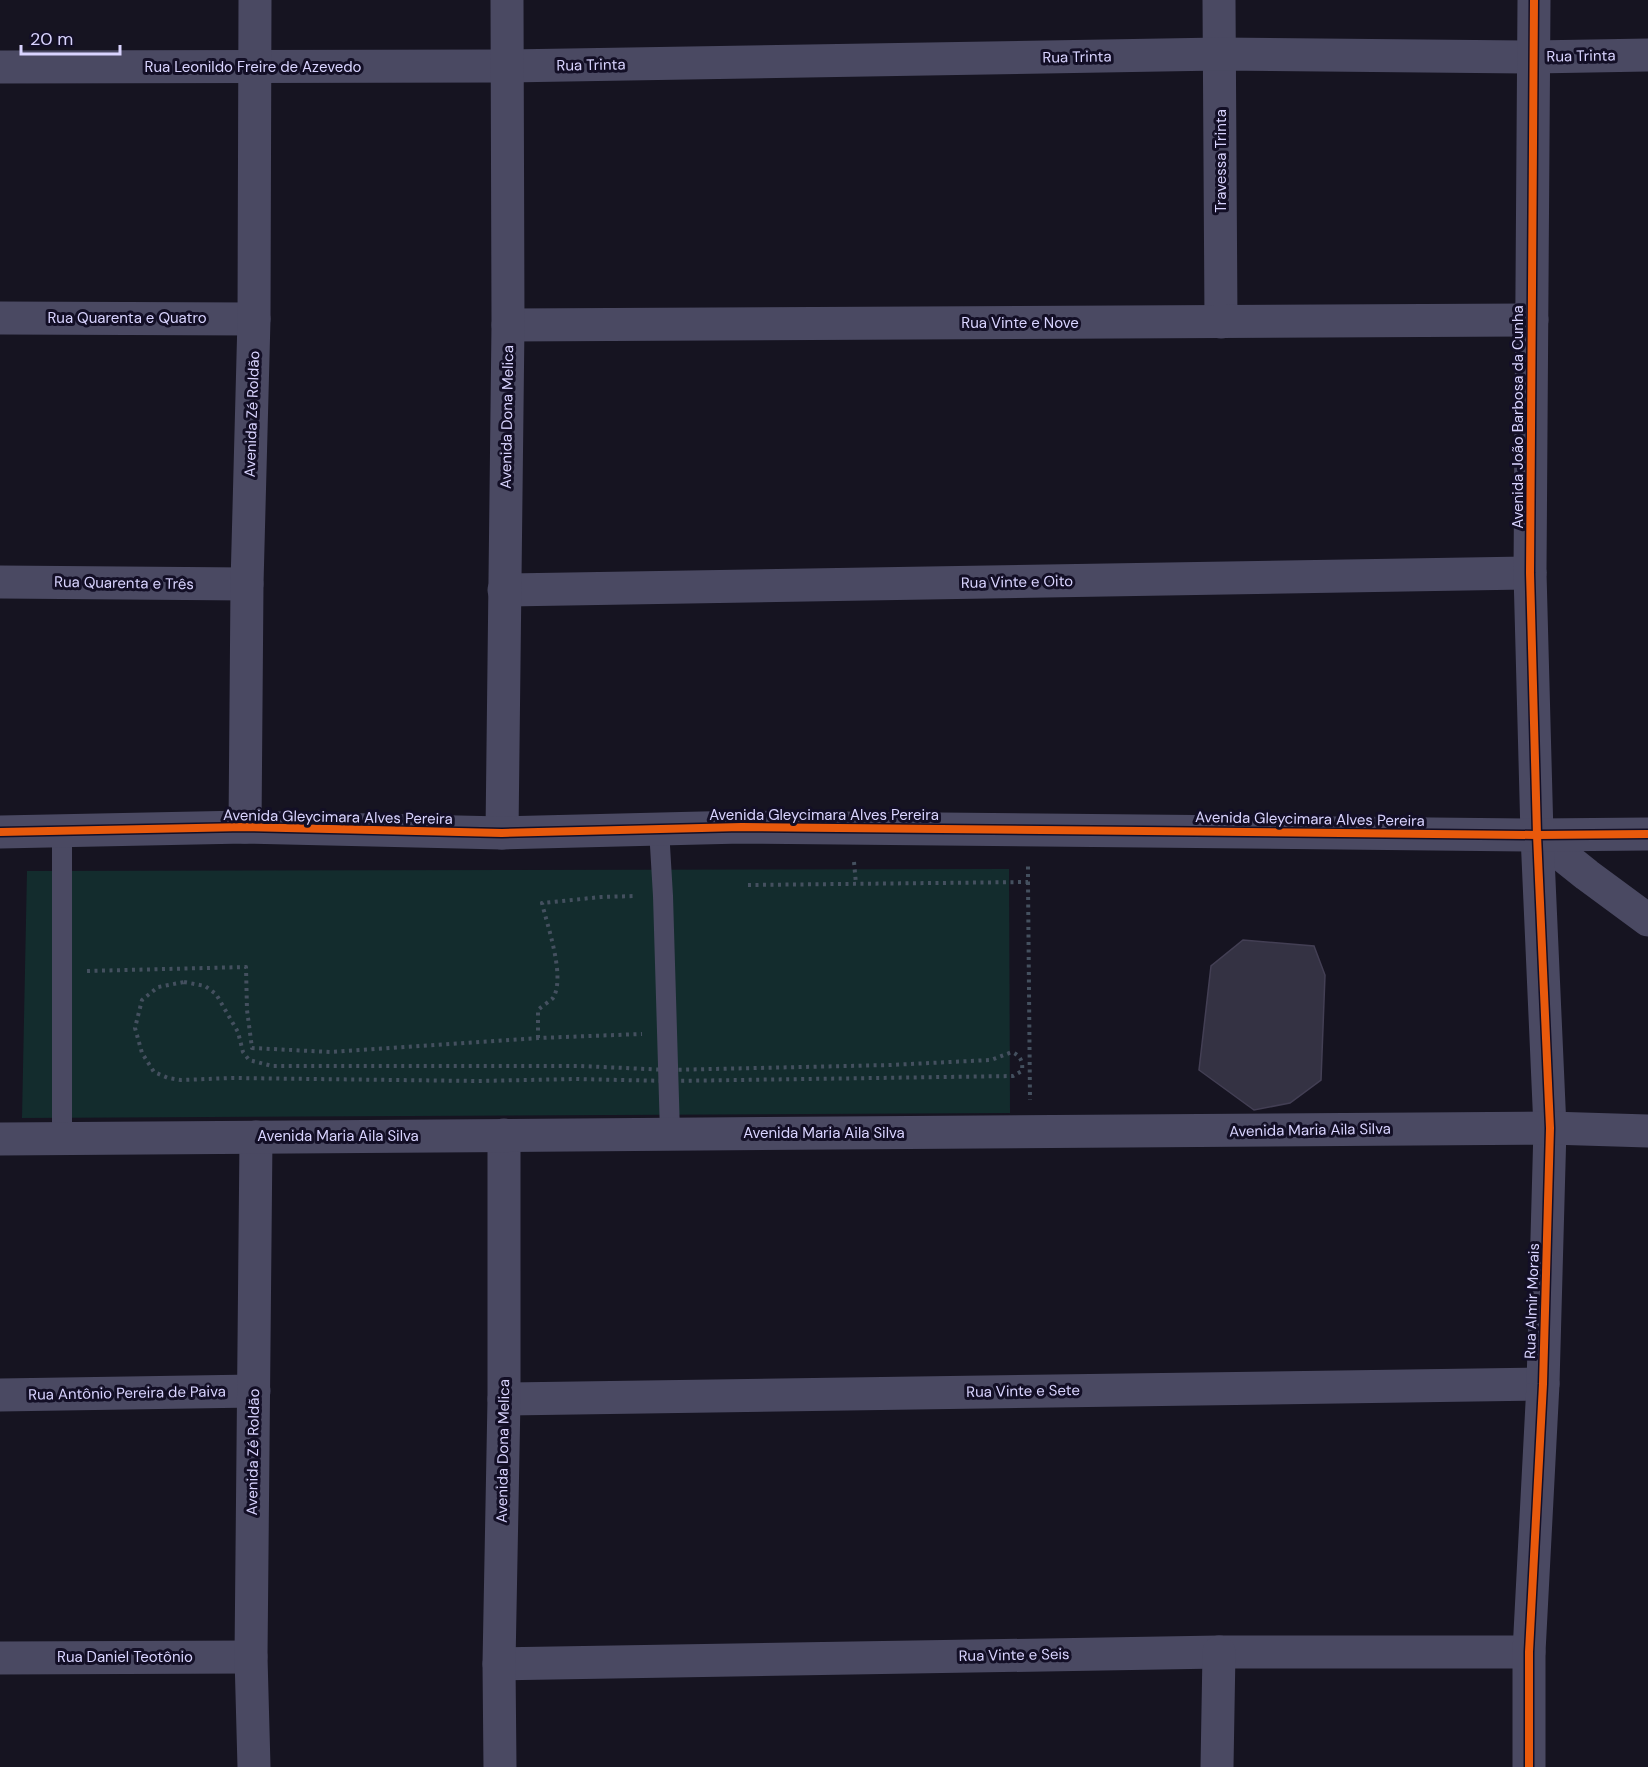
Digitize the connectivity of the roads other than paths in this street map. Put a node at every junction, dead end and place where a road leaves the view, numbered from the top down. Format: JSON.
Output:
{"nodes":[{"id":1,"x":255,"y":0,"type":"edge"},
{"id":2,"x":507,"y":0,"type":"edge"},
{"id":3,"x":1219,"y":0,"type":"edge"},
{"id":4,"x":1534,"y":0,"type":"edge"},
{"id":5,"x":1220,"y":54,"type":"junction"},
{"id":6,"x":1648,"y":55,"type":"edge"},
{"id":7,"x":1533,"y":57,"type":"junction"},
{"id":8,"x":506,"y":66,"type":"junction"},
{"id":9,"x":0,"y":67,"type":"edge"},
{"id":10,"x":255,"y":67,"type":"junction"},
{"id":11,"x":0,"y":318,"type":"edge"},
{"id":12,"x":254,"y":319,"type":"junction"},
{"id":13,"x":1532,"y":320,"type":"junction"},
{"id":14,"x":1221,"y":322,"type":"junction"},
{"id":15,"x":508,"y":325,"type":"junction"},
{"id":16,"x":1530,"y":573,"type":"junction"},
{"id":17,"x":0,"y":582,"type":"edge"},
{"id":18,"x":247,"y":584,"type":"junction"},
{"id":19,"x":504,"y":590,"type":"junction"},
{"id":20,"x":245,"y":827,"type":"junction"},
{"id":21,"x":659,"y":829,"type":"junction"},
{"id":22,"x":0,"y":832,"type":"edge"},
{"id":23,"x":62,"y":832,"type":"junction"},
{"id":24,"x":502,"y":833,"type":"junction"},
{"id":25,"x":1648,"y":834,"type":"edge"},
{"id":26,"x":1537,"y":835,"type":"junction"},
{"id":27,"x":1648,"y":920,"type":"edge"},
{"id":28,"x":1550,"y":1128,"type":"junction"},
{"id":29,"x":1648,"y":1131,"type":"edge"},
{"id":30,"x":670,"y":1133,"type":"junction"},
{"id":31,"x":504,"y":1136,"type":"junction"},
{"id":32,"x":256,"y":1137,"type":"junction"},
{"id":33,"x":0,"y":1139,"type":"edge"},
{"id":34,"x":62,"y":1139,"type":"junction"},
{"id":35,"x":1543,"y":1384,"type":"junction"},
{"id":36,"x":254,"y":1391,"type":"junction"},
{"id":37,"x":0,"y":1395,"type":"edge"},
{"id":38,"x":504,"y":1399,"type":"junction"},
{"id":39,"x":1219,"y":1652,"type":"junction"},
{"id":40,"x":1529,"y":1652,"type":"junction"},
{"id":41,"x":251,"y":1657,"type":"junction"},
{"id":42,"x":0,"y":1658,"type":"edge"},
{"id":43,"x":499,"y":1664,"type":"junction"},
{"id":44,"x":254,"y":1767,"type":"edge"},
{"id":45,"x":500,"y":1767,"type":"edge"},
{"id":46,"x":1217,"y":1767,"type":"edge"},
{"id":47,"x":1529,"y":1767,"type":"edge"}],
"edges":[{"from":1,"to":10,"type":"street","name":"Avenida Zé Roldão"},
{"from":2,"to":8,"type":"street","name":"Avenida Dona Melica"},
{"from":3,"to":5,"type":"street","name":"Travessa Trinta"},
{"from":4,"to":7,"type":"street","name":"Avenida João Barbosa da Cunha"},
{"from":5,"to":7,"type":"street","name":"Rua Trinta"},
{"from":5,"to":8,"type":"street","name":"Rua Trinta"},
{"from":5,"to":14,"type":"street","name":"Travessa Trinta"},
{"from":6,"to":7,"type":"street","name":"Rua Trinta"},
{"from":7,"to":13,"type":"street","name":"Avenida João Barbosa da Cunha"},
{"from":8,"to":10,"type":"street","name":"Rua Leonildo Freire de Azevedo"},
{"from":8,"to":15,"type":"street","name":"Avenida Dona Melica"},
{"from":9,"to":10,"type":"street","name":"Rua Leonildo Freire de Azevedo"},
{"from":10,"to":12,"type":"street","name":"Avenida Zé Roldão"},
{"from":11,"to":12,"type":"street","name":"Rua Quarenta e Quatro"},
{"from":12,"to":18,"type":"street","name":"Avenida Zé Roldão"},
{"from":13,"to":14,"type":"street","name":"Rua Vinte e Nove"},
{"from":13,"to":16,"type":"street","name":"Avenida João Barbosa da Cunha"},
{"from":14,"to":15,"type":"street","name":"Rua Vinte e Nove"},
{"from":15,"to":19,"type":"street","name":"Avenida Dona Melica"},
{"from":16,"to":19,"type":"street","name":"Rua Vinte e Oito"},
{"from":16,"to":26,"type":"street","name":"Avenida João Barbosa da Cunha"},
{"from":17,"to":18,"type":"street","name":"Rua Quarenta e Três"},
{"from":18,"to":20,"type":"street","name":"Avenida Zé Roldão"},
{"from":19,"to":24,"type":"street","name":"Avenida Dona Melica"},
{"from":20,"to":23,"type":"street","name":"Avenida Gleycimara Alves Pereira"},
{"from":20,"to":24,"type":"street","name":"Avenida Gleycimara Alves Pereira"},
{"from":21,"to":24,"type":"street","name":"Avenida Gleycimara Alves Pereira"},
{"from":21,"to":26,"type":"street","name":"Avenida Gleycimara Alves Pereira"},
{"from":21,"to":30,"type":"lane"},
{"from":22,"to":23,"type":"street","name":"Avenida Gleycimara Alves Pereira"},
{"from":23,"to":34,"type":"lane"},
{"from":25,"to":26,"type":"street","name":"Avenida Gleycimara Alves Pereira"},
{"from":26,"to":27,"type":"street"},
{"from":26,"to":28,"type":"street","name":"Rua Almir Morais"},
{"from":28,"to":29,"type":"street","name":"Avenida Maria Aila Silva"},
{"from":28,"to":30,"type":"street","name":"Avenida Maria Aila Silva"},
{"from":28,"to":35,"type":"street","name":"Rua Almir Morais"},
{"from":30,"to":31,"type":"street","name":"Avenida Maria Aila Silva"},
{"from":31,"to":32,"type":"street","name":"Avenida Maria Aila Silva"},
{"from":31,"to":38,"type":"street","name":"Avenida Dona Melica"},
{"from":32,"to":34,"type":"street","name":"Avenida Maria Aila Silva"},
{"from":32,"to":36,"type":"street","name":"Avenida Zé Roldão"},
{"from":33,"to":34,"type":"street","name":"Avenida Maria Aila Silva"},
{"from":35,"to":38,"type":"street","name":"Rua Vinte e Sete"},
{"from":35,"to":40,"type":"street","name":"Rua Almir Morais"},
{"from":36,"to":37,"type":"street","name":"Rua Antônio Pereira de Paiva"},
{"from":36,"to":41,"type":"street","name":"Avenida Zé Roldão"},
{"from":38,"to":43,"type":"street","name":"Avenida Dona Melica"},
{"from":39,"to":40,"type":"street","name":"Rua Vinte e Seis"},
{"from":39,"to":43,"type":"street","name":"Rua Vinte e Seis"},
{"from":39,"to":46,"type":"street"},
{"from":40,"to":47,"type":"street","name":"Rua Almir Morais"},
{"from":41,"to":42,"type":"street","name":"Rua Daniel Teotônio"},
{"from":41,"to":44,"type":"street","name":"Avenida Zé Roldão"},
{"from":43,"to":45,"type":"street","name":"Avenida Dona Melica"}]}
